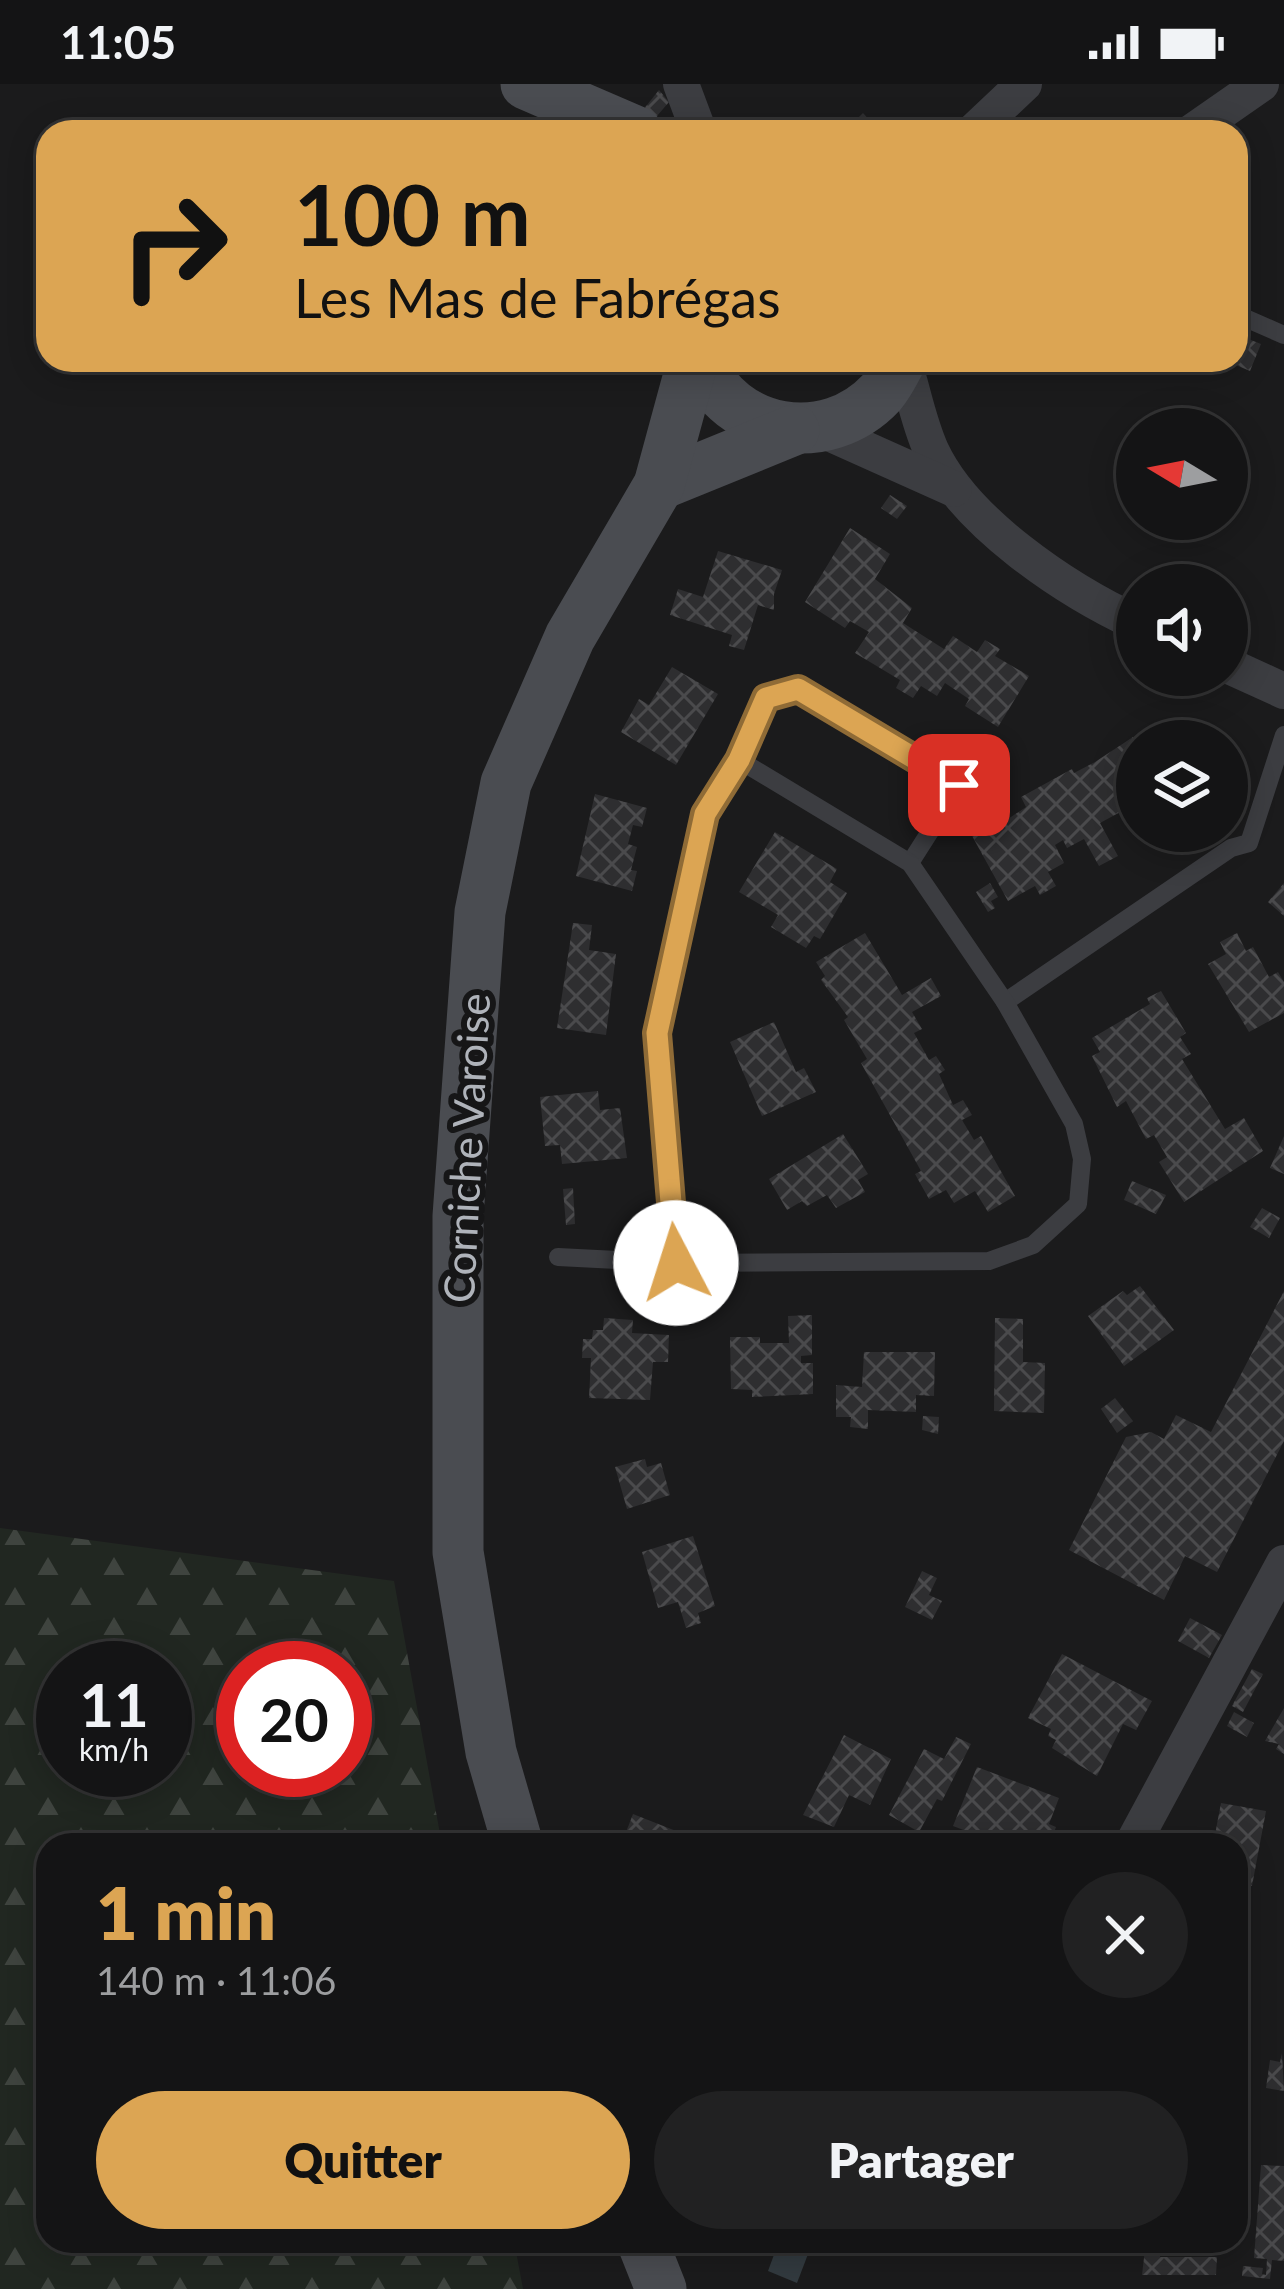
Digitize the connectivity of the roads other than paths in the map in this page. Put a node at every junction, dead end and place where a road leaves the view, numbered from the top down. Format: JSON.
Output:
{"nodes":[{"id":1,"x":681,"y":84,"type":"edge"},
{"id":2,"x":1024,"y":84,"type":"edge"},
{"id":3,"x":1261,"y":84,"type":"edge"},
{"id":4,"x":694,"y":120,"type":"edge"},
{"id":5,"x":986,"y":120,"type":"edge"},
{"id":6,"x":1209,"y":120,"type":"edge"},
{"id":7,"x":1248,"y":319,"type":"edge"},
{"id":8,"x":1284,"y":335,"type":"edge"},
{"id":9,"x":692,"y":372,"type":"edge"},
{"id":10,"x":705,"y":372,"type":"edge"},
{"id":11,"x":895,"y":372,"type":"edge"},
{"id":12,"x":906,"y":372,"type":"edge"},
{"id":13,"x":806,"y":429,"type":"junction"},
{"id":14,"x":659,"y":485,"type":"junction"},
{"id":15,"x":957,"y":491,"type":"junction"},
{"id":16,"x":1116,"y":610,"type":"edge"},
{"id":17,"x":1248,"y":675,"type":"edge"},
{"id":18,"x":1284,"y":691,"type":"edge"},
{"id":19,"x":1284,"y":735,"type":"edge"},
{"id":20,"x":739,"y":760,"type":"junction"},
{"id":21,"x":910,"y":863,"type":"junction"},
{"id":22,"x":1005,"y":1002,"type":"junction"},
{"id":23,"x":558,"y":1257,"type":"dead end"},
{"id":24,"x":676,"y":1263,"type":"junction"},
{"id":25,"x":1284,"y":1563,"type":"edge"},
{"id":26,"x":515,"y":1833,"type":"edge"},
{"id":27,"x":1138,"y":1833,"type":"edge"},
{"id":28,"x":647,"y":2253,"type":"edge"},
{"id":29,"x":661,"y":2289,"type":"edge"}],
"edges":[{"from":1,"to":4,"type":"street"},
{"from":2,"to":5,"type":"street"},
{"from":3,"to":6,"type":"street"},
{"from":7,"to":8,"type":"lane"},
{"from":9,"to":14,"type":"street","name":"Corniche Varoise"},
{"from":10,"to":13,"type":"street"},
{"from":11,"to":13,"type":"street"},
{"from":12,"to":15,"type":"street"},
{"from":13,"to":14,"type":"street"},
{"from":13,"to":15,"type":"street"},
{"from":14,"to":26,"type":"street","name":"Corniche Varoise"},
{"from":15,"to":16,"type":"street"},
{"from":17,"to":18,"type":"street"},
{"from":19,"to":22,"type":"lane"},
{"from":20,"to":21,"type":"lane"},
{"from":20,"to":21,"type":"lane"},
{"from":20,"to":24,"type":"lane"},
{"from":21,"to":22,"type":"lane"},
{"from":22,"to":24,"type":"lane"},
{"from":23,"to":24,"type":"lane"},
{"from":25,"to":27,"type":"street"},
{"from":28,"to":29,"type":"street"}]}
